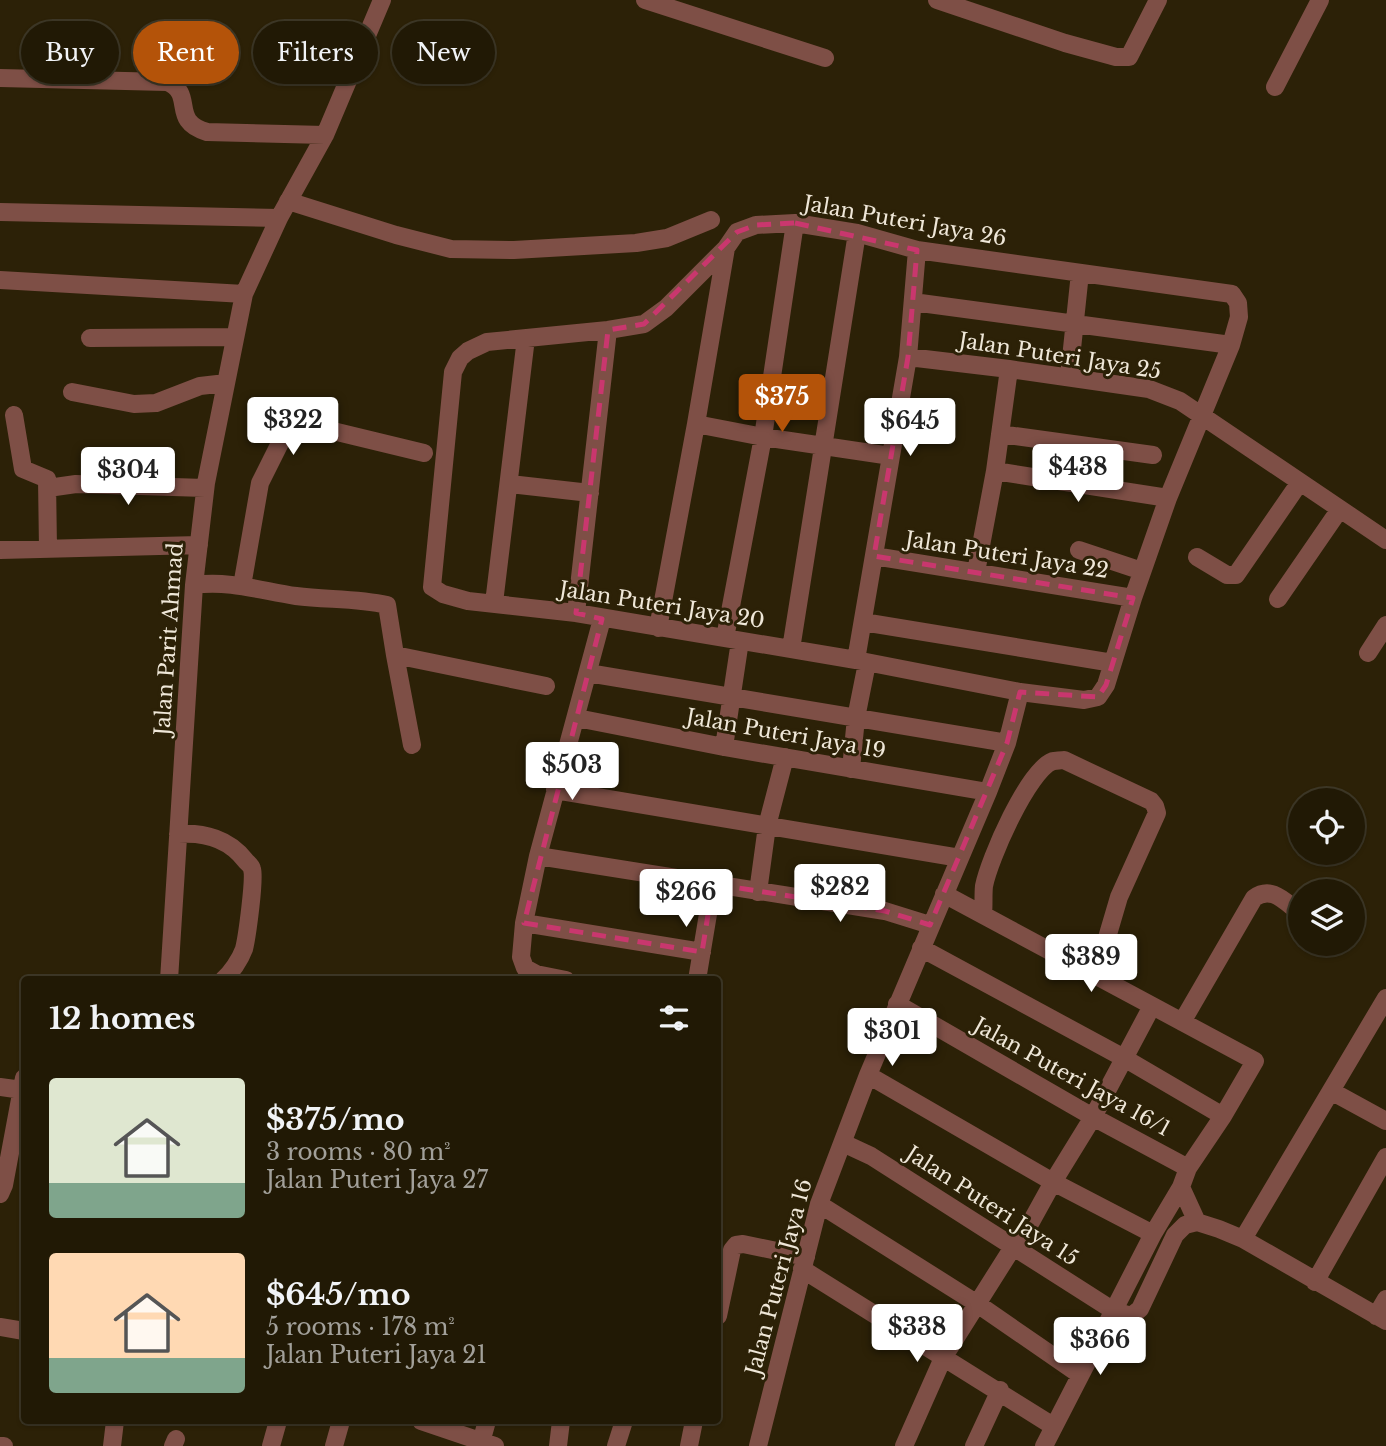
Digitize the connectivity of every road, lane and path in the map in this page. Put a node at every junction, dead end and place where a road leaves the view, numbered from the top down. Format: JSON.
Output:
{"nodes":[{"id":1,"x":382,"y":0,"type":"edge"},
{"id":2,"x":645,"y":0,"type":"edge"},
{"id":3,"x":937,"y":0,"type":"edge"},
{"id":4,"x":1158,"y":0,"type":"edge"},
{"id":5,"x":1320,"y":0,"type":"edge"},
{"id":6,"x":825,"y":58,"type":"dead end"},
{"id":7,"x":0,"y":78,"type":"edge"},
{"id":8,"x":1275,"y":87,"type":"dead end"},
{"id":9,"x":325,"y":135,"type":"junction"},
{"id":10,"x":288,"y":201,"type":"junction"},
{"id":11,"x":0,"y":212,"type":"edge"},
{"id":12,"x":279,"y":218,"type":"junction"},
{"id":13,"x":711,"y":220,"type":"dead end"},
{"id":14,"x":795,"y":223,"type":"junction"},
{"id":15,"x":858,"y":233,"type":"junction"},
{"id":16,"x":726,"y":248,"type":"junction"},
{"id":17,"x":917,"y":250,"type":"junction"},
{"id":18,"x":1080,"y":274,"type":"junction"},
{"id":19,"x":0,"y":280,"type":"edge"},
{"id":20,"x":244,"y":294,"type":"junction"},
{"id":21,"x":1232,"y":294,"type":"joint"},
{"id":22,"x":913,"y":302,"type":"junction"},
{"id":23,"x":1074,"y":325,"type":"junction"},
{"id":24,"x":608,"y":330,"type":"junction"},
{"id":25,"x":235,"y":337,"type":"junction"},
{"id":26,"x":90,"y":338,"type":"dead end"},
{"id":27,"x":526,"y":338,"type":"junction"},
{"id":28,"x":1231,"y":345,"type":"junction"},
{"id":29,"x":908,"y":357,"type":"junction"},
{"id":30,"x":1009,"y":369,"type":"junction"},
{"id":31,"x":453,"y":372,"type":"joint"},
{"id":32,"x":1069,"y":377,"type":"junction"},
{"id":33,"x":226,"y":383,"type":"junction"},
{"id":34,"x":72,"y":392,"type":"dead end"},
{"id":35,"x":14,"y":415,"type":"dead end"},
{"id":36,"x":1200,"y":416,"type":"junction"},
{"id":37,"x":696,"y":424,"type":"junction"},
{"id":38,"x":1000,"y":434,"type":"junction"},
{"id":39,"x":763,"y":437,"type":"junction"},
{"id":40,"x":824,"y":446,"type":"junction"},
{"id":41,"x":424,"y":453,"type":"dead end"},
{"id":42,"x":1153,"y":455,"type":"dead end"},
{"id":43,"x":891,"y":456,"type":"junction"},
{"id":44,"x":995,"y":471,"type":"junction"},
{"id":45,"x":1300,"y":482,"type":"junction"},
{"id":46,"x":510,"y":484,"type":"junction"},
{"id":47,"x":48,"y":488,"type":"junction"},
{"id":48,"x":205,"y":488,"type":"junction"},
{"id":49,"x":590,"y":493,"type":"junction"},
{"id":50,"x":1168,"y":498,"type":"junction"},
{"id":51,"x":1340,"y":509,"type":"junction"},
{"id":52,"x":1386,"y":540,"type":"edge"},
{"id":53,"x":199,"y":545,"type":"junction"},
{"id":54,"x":48,"y":549,"type":"junction"},
{"id":55,"x":0,"y":550,"type":"edge"},
{"id":56,"x":1079,"y":551,"type":"dead end"},
{"id":57,"x":874,"y":556,"type":"junction"},
{"id":58,"x":1197,"y":557,"type":"dead end"},
{"id":59,"x":1142,"y":571,"type":"junction"},
{"id":60,"x":976,"y":572,"type":"junction"},
{"id":61,"x":201,"y":584,"type":"junction"},
{"id":62,"x":236,"y":585,"type":"junction"},
{"id":63,"x":1133,"y":598,"type":"junction"},
{"id":64,"x":1278,"y":599,"type":"dead end"},
{"id":65,"x":494,"y":603,"type":"junction"},
{"id":66,"x":576,"y":613,"type":"junction"},
{"id":67,"x":602,"y":619,"type":"junction"},
{"id":68,"x":863,"y":622,"type":"junction"},
{"id":69,"x":1386,"y":625,"type":"edge"},
{"id":70,"x":658,"y":628,"type":"junction"},
{"id":71,"x":732,"y":640,"type":"junction"},
{"id":72,"x":791,"y":649,"type":"junction"},
{"id":73,"x":1368,"y":653,"type":"dead end"},
{"id":74,"x":395,"y":655,"type":"junction"},
{"id":75,"x":862,"y":662,"type":"junction"},
{"id":76,"x":1113,"y":663,"type":"junction"},
{"id":77,"x":588,"y":673,"type":"junction"},
{"id":78,"x":547,"y":686,"type":"dead end"},
{"id":79,"x":1020,"y":692,"type":"junction"},
{"id":80,"x":1098,"y":696,"type":"joint"},
{"id":81,"x":730,"y":697,"type":"junction"},
{"id":82,"x":577,"y":718,"type":"junction"},
{"id":83,"x":856,"y":718,"type":"junction"},
{"id":84,"x":1007,"y":743,"type":"junction"},
{"id":85,"x":412,"y":745,"type":"dead end"},
{"id":86,"x":724,"y":747,"type":"junction"},
{"id":87,"x":785,"y":757,"type":"junction"},
{"id":88,"x":851,"y":769,"type":"junction"},
{"id":89,"x":555,"y":790,"type":"junction"},
{"id":90,"x":988,"y":792,"type":"junction"},
{"id":91,"x":767,"y":826,"type":"junction"},
{"id":92,"x":182,"y":834,"type":"junction"},
{"id":93,"x":538,"y":856,"type":"junction"},
{"id":94,"x":960,"y":858,"type":"junction"},
{"id":95,"x":713,"y":884,"type":"junction"},
{"id":96,"x":758,"y":892,"type":"junction"},
{"id":97,"x":944,"y":894,"type":"junction"},
{"id":98,"x":1288,"y":904,"type":"edge"},
{"id":99,"x":983,"y":914,"type":"junction"},
{"id":100,"x":524,"y":923,"type":"junction"},
{"id":101,"x":930,"y":925,"type":"junction"},
{"id":102,"x":921,"y":948,"type":"junction"},
{"id":103,"x":702,"y":952,"type":"junction"},
{"id":104,"x":1096,"y":975,"type":"junction"},
{"id":105,"x":169,"y":976,"type":"edge"},
{"id":106,"x":228,"y":976,"type":"edge"},
{"id":107,"x":546,"y":976,"type":"edge"},
{"id":108,"x":698,"y":976,"type":"edge"},
{"id":109,"x":1386,"y":998,"type":"edge"},
{"id":110,"x":897,"y":1004,"type":"junction"},
{"id":111,"x":1152,"y":1006,"type":"junction"},
{"id":112,"x":1182,"y":1022,"type":"junction"},
{"id":113,"x":1124,"y":1058,"type":"junction"},
{"id":114,"x":868,"y":1075,"type":"junction"},
{"id":115,"x":21,"y":1084,"type":"edge"},
{"id":116,"x":0,"y":1087,"type":"edge"},
{"id":117,"x":1331,"y":1091,"type":"junction"},
{"id":118,"x":21,"y":1095,"type":"edge"},
{"id":119,"x":1223,"y":1116,"type":"junction"},
{"id":120,"x":1093,"y":1117,"type":"junction"},
{"id":121,"x":1386,"y":1121,"type":"edge"},
{"id":122,"x":843,"y":1143,"type":"junction"},
{"id":123,"x":1386,"y":1157,"type":"edge"},
{"id":124,"x":1188,"y":1168,"type":"junction"},
{"id":125,"x":1053,"y":1182,"type":"junction"},
{"id":126,"x":1181,"y":1187,"type":"junction"},
{"id":127,"x":0,"y":1194,"type":"edge"},
{"id":128,"x":819,"y":1204,"type":"junction"},
{"id":129,"x":1197,"y":1222,"type":"junction"},
{"id":130,"x":1153,"y":1234,"type":"junction"},
{"id":131,"x":1242,"y":1239,"type":"junction"},
{"id":132,"x":1015,"y":1248,"type":"junction"},
{"id":133,"x":804,"y":1263,"type":"junction"},
{"id":134,"x":1315,"y":1282,"type":"junction"},
{"id":135,"x":1386,"y":1299,"type":"edge"},
{"id":136,"x":721,"y":1302,"type":"edge"},
{"id":137,"x":976,"y":1303,"type":"junction"},
{"id":138,"x":1114,"y":1311,"type":"junction"},
{"id":139,"x":1381,"y":1319,"type":"edge"},
{"id":140,"x":0,"y":1327,"type":"edge"},
{"id":141,"x":21,"y":1330,"type":"edge"},
{"id":142,"x":943,"y":1358,"type":"junction"},
{"id":143,"x":1079,"y":1374,"type":"junction"},
{"id":144,"x":1000,"y":1390,"type":"junction"},
{"id":145,"x":115,"y":1424,"type":"edge"},
{"id":146,"x":277,"y":1424,"type":"edge"},
{"id":147,"x":340,"y":1424,"type":"edge"},
{"id":148,"x":429,"y":1424,"type":"edge"},
{"id":149,"x":487,"y":1424,"type":"edge"},
{"id":150,"x":561,"y":1424,"type":"edge"},
{"id":151,"x":623,"y":1424,"type":"edge"},
{"id":152,"x":693,"y":1424,"type":"edge"},
{"id":153,"x":1053,"y":1426,"type":"junction"},
{"id":154,"x":485,"y":1445,"type":"edge"},
{"id":155,"x":112,"y":1446,"type":"edge"},
{"id":156,"x":271,"y":1446,"type":"edge"},
{"id":157,"x":334,"y":1446,"type":"edge"},
{"id":158,"x":558,"y":1446,"type":"edge"},
{"id":159,"x":616,"y":1446,"type":"edge"},
{"id":160,"x":689,"y":1446,"type":"edge"},
{"id":161,"x":758,"y":1446,"type":"edge"},
{"id":162,"x":904,"y":1446,"type":"edge"},
{"id":163,"x":974,"y":1446,"type":"edge"},
{"id":164,"x":1044,"y":1446,"type":"edge"}],
"edges":[{"from":1,"to":9,"type":"street","name":"Jalan Parit Ahmad"},
{"from":2,"to":6,"type":"street"},
{"from":3,"to":4,"type":"street"},
{"from":5,"to":8,"type":"street"},
{"from":7,"to":9,"type":"street"},
{"from":9,"to":10,"type":"street","name":"Jalan Parit Ahmad"},
{"from":10,"to":12,"type":"street","name":"Jalan Parit Ahmad"},
{"from":10,"to":13,"type":"street"},
{"from":11,"to":12,"type":"street"},
{"from":12,"to":20,"type":"street","name":"Jalan Parit Ahmad"},
{"from":14,"to":15,"type":"street","name":"Jalan Puteri Jaya 26"},
{"from":14,"to":16,"type":"street","name":"Jalan Puteri Jaya 26"},
{"from":14,"to":39,"type":"street"},
{"from":15,"to":17,"type":"street","name":"Jalan Puteri Jaya 26"},
{"from":15,"to":40,"type":"street"},
{"from":16,"to":24,"type":"street","name":"Jalan Puteri Jaya 26"},
{"from":16,"to":37,"type":"street"},
{"from":17,"to":18,"type":"street","name":"Jalan Puteri Jaya 26"},
{"from":17,"to":22,"type":"street"},
{"from":18,"to":21,"type":"street","name":"Jalan Puteri Jaya 26"},
{"from":18,"to":23,"type":"street"},
{"from":19,"to":20,"type":"street"},
{"from":20,"to":25,"type":"street","name":"Jalan Parit Ahmad"},
{"from":21,"to":28,"type":"street","name":"Jalan Puteri Jaya 22"},
{"from":22,"to":23,"type":"street"},
{"from":22,"to":29,"type":"street"},
{"from":23,"to":28,"type":"street"},
{"from":23,"to":32,"type":"street"},
{"from":24,"to":27,"type":"street","name":"Jalan Puteri Jaya 26"},
{"from":24,"to":49,"type":"street"},
{"from":25,"to":26,"type":"street"},
{"from":25,"to":33,"type":"street","name":"Jalan Parit Ahmad"},
{"from":27,"to":31,"type":"street","name":"Jalan Puteri Jaya 26"},
{"from":27,"to":46,"type":"street"},
{"from":28,"to":36,"type":"street","name":"Jalan Puteri Jaya 22"},
{"from":29,"to":30,"type":"street","name":"Jalan Puteri Jaya 25"},
{"from":29,"to":43,"type":"street"},
{"from":30,"to":32,"type":"street","name":"Jalan Puteri Jaya 25"},
{"from":30,"to":38,"type":"street"},
{"from":31,"to":65,"type":"street","name":"Jalan Puteri Jaya 20"},
{"from":32,"to":36,"type":"street","name":"Jalan Puteri Jaya 25"},
{"from":33,"to":34,"type":"street"},
{"from":33,"to":48,"type":"street","name":"Jalan Parit Ahmad"},
{"from":35,"to":47,"type":"street"},
{"from":36,"to":45,"type":"street","name":"Jalan Puteri Jaya 25"},
{"from":36,"to":50,"type":"street","name":"Jalan Puteri Jaya 22"},
{"from":37,"to":39,"type":"street"},
{"from":37,"to":70,"type":"street"},
{"from":38,"to":42,"type":"street"},
{"from":38,"to":44,"type":"street"},
{"from":39,"to":40,"type":"street"},
{"from":39,"to":71,"type":"street"},
{"from":40,"to":43,"type":"street"},
{"from":40,"to":72,"type":"street"},
{"from":41,"to":62,"type":"street"},
{"from":43,"to":57,"type":"street"},
{"from":44,"to":50,"type":"street"},
{"from":44,"to":60,"type":"street"},
{"from":45,"to":51,"type":"street","name":"Jalan Puteri Jaya 25"},
{"from":45,"to":58,"type":"street"},
{"from":46,"to":49,"type":"street"},
{"from":46,"to":65,"type":"street"},
{"from":47,"to":48,"type":"street"},
{"from":47,"to":54,"type":"street"},
{"from":48,"to":53,"type":"street","name":"Jalan Parit Ahmad"},
{"from":49,"to":66,"type":"street"},
{"from":50,"to":59,"type":"street","name":"Jalan Puteri Jaya 22"},
{"from":51,"to":52,"type":"street","name":"Jalan Puteri Jaya 25"},
{"from":51,"to":64,"type":"street"},
{"from":53,"to":54,"type":"street"},
{"from":53,"to":61,"type":"street","name":"Jalan Parit Ahmad"},
{"from":54,"to":55,"type":"street"},
{"from":56,"to":59,"type":"street"},
{"from":57,"to":60,"type":"street","name":"Jalan Puteri Jaya 22"},
{"from":57,"to":68,"type":"street"},
{"from":59,"to":63,"type":"street","name":"Jalan Puteri Jaya 22"},
{"from":60,"to":63,"type":"street","name":"Jalan Puteri Jaya 22"},
{"from":61,"to":62,"type":"street"},
{"from":61,"to":92,"type":"street","name":"Jalan Parit Ahmad"},
{"from":62,"to":74,"type":"street"},
{"from":63,"to":76,"type":"street","name":"Jalan Puteri Jaya 22"},
{"from":65,"to":66,"type":"street","name":"Jalan Puteri Jaya 20"},
{"from":66,"to":67,"type":"street","name":"Jalan Puteri Jaya 20"},
{"from":67,"to":70,"type":"street","name":"Jalan Puteri Jaya 20"},
{"from":67,"to":77,"type":"street"},
{"from":68,"to":75,"type":"street"},
{"from":68,"to":76,"type":"street"},
{"from":69,"to":73,"type":"street"},
{"from":70,"to":71,"type":"street","name":"Jalan Puteri Jaya 20"},
{"from":71,"to":72,"type":"street","name":"Jalan Puteri Jaya 20"},
{"from":71,"to":81,"type":"street"},
{"from":72,"to":75,"type":"street","name":"Jalan Puteri Jaya 20"},
{"from":74,"to":78,"type":"street"},
{"from":74,"to":85,"type":"street"},
{"from":75,"to":79,"type":"street","name":"Jalan Puteri Jaya 20"},
{"from":75,"to":83,"type":"street"},
{"from":76,"to":80,"type":"street","name":"Jalan Puteri Jaya 22"},
{"from":77,"to":81,"type":"street"},
{"from":77,"to":82,"type":"street"},
{"from":79,"to":80,"type":"street","name":"Jalan Puteri Jaya 20"},
{"from":79,"to":84,"type":"street","name":"Jalan Puteri Jaya 16"},
{"from":81,"to":83,"type":"street"},
{"from":81,"to":86,"type":"street"},
{"from":82,"to":86,"type":"street","name":"Jalan Puteri Jaya 19"},
{"from":82,"to":89,"type":"street"},
{"from":83,"to":84,"type":"street"},
{"from":83,"to":88,"type":"street"},
{"from":84,"to":90,"type":"street","name":"Jalan Puteri Jaya 16"},
{"from":86,"to":87,"type":"street","name":"Jalan Puteri Jaya 19"},
{"from":87,"to":88,"type":"street","name":"Jalan Puteri Jaya 19"},
{"from":87,"to":91,"type":"street"},
{"from":88,"to":90,"type":"street","name":"Jalan Puteri Jaya 19"},
{"from":89,"to":91,"type":"street"},
{"from":89,"to":93,"type":"street"},
{"from":90,"to":94,"type":"street","name":"Jalan Puteri Jaya 16"},
{"from":91,"to":94,"type":"street"},
{"from":91,"to":96,"type":"street"},
{"from":92,"to":105,"type":"street","name":"Jalan Parit Ahmad"},
{"from":92,"to":106,"type":"street"},
{"from":93,"to":95,"type":"street"},
{"from":93,"to":100,"type":"street"},
{"from":94,"to":97,"type":"street","name":"Jalan Puteri Jaya 16"},
{"from":95,"to":96,"type":"street"},
{"from":95,"to":103,"type":"street"},
{"from":96,"to":101,"type":"street"},
{"from":97,"to":99,"type":"street"},
{"from":97,"to":101,"type":"street","name":"Jalan Puteri Jaya 16"},
{"from":98,"to":112,"type":"street"},
{"from":99,"to":104,"type":"street"},
{"from":99,"to":104,"type":"street"},
{"from":100,"to":103,"type":"street"},
{"from":100,"to":107,"type":"street"},
{"from":101,"to":102,"type":"street","name":"Jalan Puteri Jaya 16"},
{"from":102,"to":110,"type":"street","name":"Jalan Puteri Jaya 16"},
{"from":102,"to":113,"type":"street"},
{"from":103,"to":108,"type":"street"},
{"from":104,"to":111,"type":"street"},
{"from":109,"to":117,"type":"street"},
{"from":110,"to":114,"type":"street","name":"Jalan Puteri Jaya 16"},
{"from":110,"to":120,"type":"street","name":"Jalan Puteri Jaya 16/1"},
{"from":111,"to":112,"type":"street"},
{"from":111,"to":113,"type":"street"},
{"from":112,"to":119,"type":"street"},
{"from":113,"to":119,"type":"street"},
{"from":113,"to":120,"type":"street"},
{"from":114,"to":122,"type":"street","name":"Jalan Puteri Jaya 16"},
{"from":114,"to":125,"type":"street"},
{"from":115,"to":116,"type":"street"},
{"from":117,"to":121,"type":"street"},
{"from":117,"to":131,"type":"street"},
{"from":118,"to":127,"type":"street"},
{"from":119,"to":124,"type":"street"},
{"from":120,"to":124,"type":"street","name":"Jalan Puteri Jaya 16/1"},
{"from":120,"to":125,"type":"street"},
{"from":122,"to":128,"type":"street","name":"Jalan Puteri Jaya 16"},
{"from":122,"to":132,"type":"street","name":"Jalan Puteri Jaya 15"},
{"from":123,"to":134,"type":"street"},
{"from":124,"to":126,"type":"street"},
{"from":125,"to":130,"type":"street"},
{"from":125,"to":132,"type":"street"},
{"from":126,"to":129,"type":"street"},
{"from":126,"to":130,"type":"street"},
{"from":128,"to":133,"type":"street","name":"Jalan Puteri Jaya 16"},
{"from":128,"to":137,"type":"street"},
{"from":129,"to":131,"type":"street"},
{"from":129,"to":138,"type":"street"},
{"from":130,"to":138,"type":"street"},
{"from":131,"to":134,"type":"street"},
{"from":132,"to":137,"type":"street"},
{"from":132,"to":138,"type":"street","name":"Jalan Puteri Jaya 15"},
{"from":133,"to":136,"type":"street"},
{"from":133,"to":142,"type":"street"},
{"from":133,"to":161,"type":"street","name":"Jalan Puteri Jaya 16"},
{"from":134,"to":139,"type":"street"},
{"from":135,"to":139,"type":"street"},
{"from":137,"to":142,"type":"street"},
{"from":137,"to":143,"type":"street"},
{"from":138,"to":143,"type":"street"},
{"from":140,"to":141,"type":"street"},
{"from":142,"to":144,"type":"street"},
{"from":142,"to":162,"type":"street"},
{"from":143,"to":153,"type":"street"},
{"from":144,"to":153,"type":"street"},
{"from":144,"to":163,"type":"street"},
{"from":145,"to":155,"type":"street"},
{"from":146,"to":156,"type":"street"},
{"from":147,"to":157,"type":"street"},
{"from":148,"to":154,"type":"street"},
{"from":149,"to":154,"type":"street"},
{"from":150,"to":158,"type":"street"},
{"from":151,"to":159,"type":"street"},
{"from":152,"to":160,"type":"street"},
{"from":153,"to":164,"type":"street"}]}
